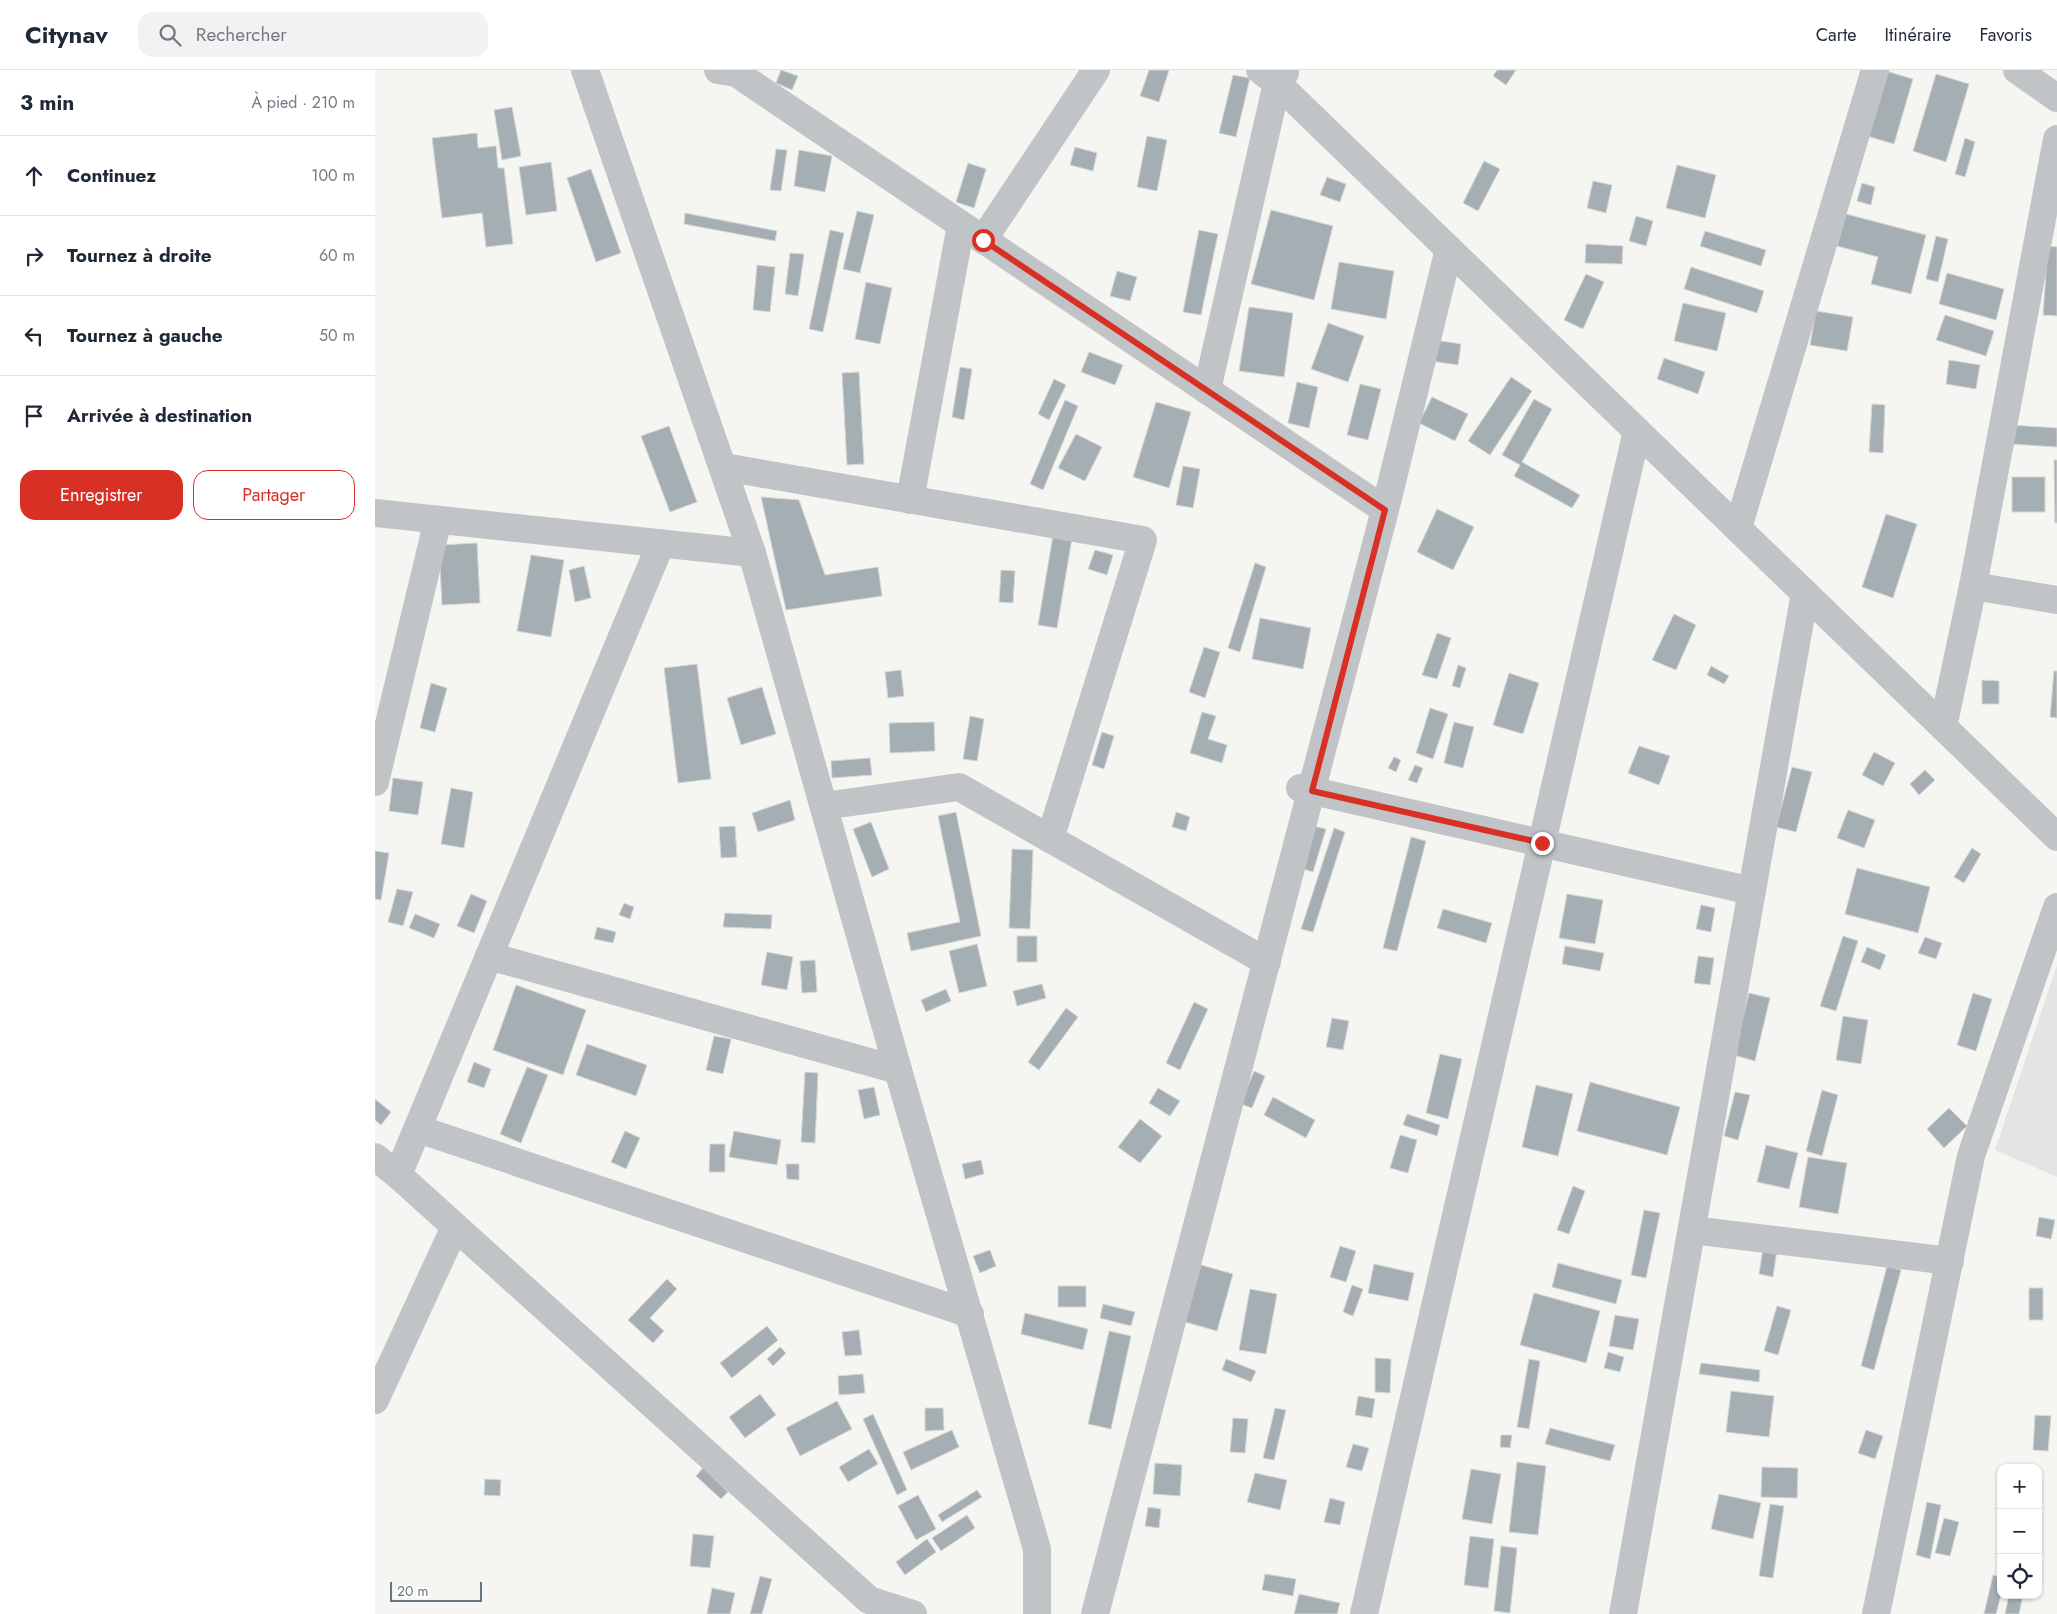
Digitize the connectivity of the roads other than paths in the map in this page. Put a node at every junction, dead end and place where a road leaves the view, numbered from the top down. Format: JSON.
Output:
{"nodes":[{"id":1,"x":585,"y":70,"type":"edge"},
{"id":2,"x":1097,"y":70,"type":"edge"},
{"id":3,"x":1875,"y":70,"type":"edge"},
{"id":4,"x":2017,"y":70,"type":"edge"},
{"id":5,"x":730,"y":71,"type":"edge"},
{"id":6,"x":1275,"y":74,"type":"edge"},
{"id":7,"x":2057,"y":98,"type":"edge"},
{"id":8,"x":2057,"y":139,"type":"edge"},
{"id":9,"x":961,"y":225,"type":"junction"},
{"id":10,"x":983,"y":240,"type":"junction"},
{"id":11,"x":1449,"y":249,"type":"junction"},
{"id":12,"x":1207,"y":390,"type":"junction"},
{"id":13,"x":1637,"y":432,"type":"junction"},
{"id":14,"x":723,"y":467,"type":"junction"},
{"id":15,"x":910,"y":500,"type":"junction"},
{"id":16,"x":1385,"y":510,"type":"junction"},
{"id":17,"x":375,"y":513,"type":"edge"},
{"id":18,"x":438,"y":520,"type":"junction"},
{"id":19,"x":1738,"y":528,"type":"junction"},
{"id":20,"x":661,"y":543,"type":"junction"},
{"id":21,"x":752,"y":553,"type":"junction"},
{"id":22,"x":1973,"y":586,"type":"junction"},
{"id":23,"x":1805,"y":593,"type":"junction"},
{"id":24,"x":2057,"y":600,"type":"edge"},
{"id":25,"x":1943,"y":727,"type":"junction"},
{"id":26,"x":375,"y":782,"type":"edge"},
{"id":27,"x":1306,"y":789,"type":"junction"},
{"id":28,"x":824,"y":806,"type":"junction"},
{"id":29,"x":2057,"y":836,"type":"edge"},
{"id":30,"x":1050,"y":839,"type":"junction"},
{"id":31,"x":1542,"y":843,"type":"junction"},
{"id":32,"x":1752,"y":892,"type":"junction"},
{"id":33,"x":2057,"y":907,"type":"edge"},
{"id":34,"x":489,"y":956,"type":"junction"},
{"id":35,"x":1267,"y":962,"type":"junction"},
{"id":36,"x":898,"y":1070,"type":"junction"},
{"id":37,"x":418,"y":1129,"type":"junction"},
{"id":38,"x":375,"y":1157,"type":"edge"},
{"id":39,"x":398,"y":1176,"type":"junction"},
{"id":40,"x":455,"y":1227,"type":"junction"},
{"id":41,"x":1692,"y":1230,"type":"junction"},
{"id":42,"x":1949,"y":1261,"type":"junction"},
{"id":43,"x":970,"y":1314,"type":"junction"},
{"id":44,"x":375,"y":1400,"type":"edge"},
{"id":45,"x":913,"y":1614,"type":"edge"},
{"id":46,"x":1037,"y":1614,"type":"edge"},
{"id":47,"x":1095,"y":1614,"type":"edge"},
{"id":48,"x":1364,"y":1614,"type":"edge"},
{"id":49,"x":1623,"y":1614,"type":"edge"},
{"id":50,"x":1876,"y":1614,"type":"edge"}],
"edges":[{"from":1,"to":14,"type":"street"},
{"from":2,"to":10,"type":"street"},
{"from":3,"to":19,"type":"street"},
{"from":4,"to":7,"type":"street"},
{"from":5,"to":9,"type":"street"},
{"from":6,"to":11,"type":"street"},
{"from":6,"to":12,"type":"street"},
{"from":8,"to":22,"type":"street"},
{"from":9,"to":10,"type":"street"},
{"from":9,"to":15,"type":"street"},
{"from":10,"to":12,"type":"street"},
{"from":11,"to":13,"type":"street"},
{"from":11,"to":16,"type":"street"},
{"from":12,"to":16,"type":"street"},
{"from":13,"to":19,"type":"street"},
{"from":13,"to":31,"type":"street"},
{"from":14,"to":15,"type":"street"},
{"from":14,"to":21,"type":"street"},
{"from":15,"to":30,"type":"street"},
{"from":16,"to":27,"type":"street"},
{"from":17,"to":18,"type":"street"},
{"from":18,"to":20,"type":"street"},
{"from":18,"to":26,"type":"street"},
{"from":19,"to":23,"type":"street"},
{"from":20,"to":21,"type":"street"},
{"from":20,"to":34,"type":"street"},
{"from":21,"to":28,"type":"street"},
{"from":22,"to":24,"type":"street"},
{"from":22,"to":25,"type":"street"},
{"from":23,"to":25,"type":"street"},
{"from":23,"to":32,"type":"street"},
{"from":25,"to":29,"type":"street"},
{"from":27,"to":31,"type":"street"},
{"from":27,"to":35,"type":"street"},
{"from":28,"to":30,"type":"street"},
{"from":28,"to":36,"type":"street"},
{"from":30,"to":35,"type":"street"},
{"from":31,"to":32,"type":"street"},
{"from":31,"to":48,"type":"street"},
{"from":32,"to":41,"type":"street"},
{"from":33,"to":42,"type":"street"},
{"from":34,"to":36,"type":"street"},
{"from":34,"to":37,"type":"street"},
{"from":35,"to":47,"type":"street"},
{"from":36,"to":43,"type":"street"},
{"from":37,"to":39,"type":"street"},
{"from":37,"to":43,"type":"street"},
{"from":38,"to":39,"type":"street"},
{"from":39,"to":40,"type":"street"},
{"from":40,"to":44,"type":"street"},
{"from":40,"to":45,"type":"street"},
{"from":41,"to":42,"type":"street"},
{"from":41,"to":49,"type":"street"},
{"from":42,"to":50,"type":"street"},
{"from":43,"to":46,"type":"street"}]}
